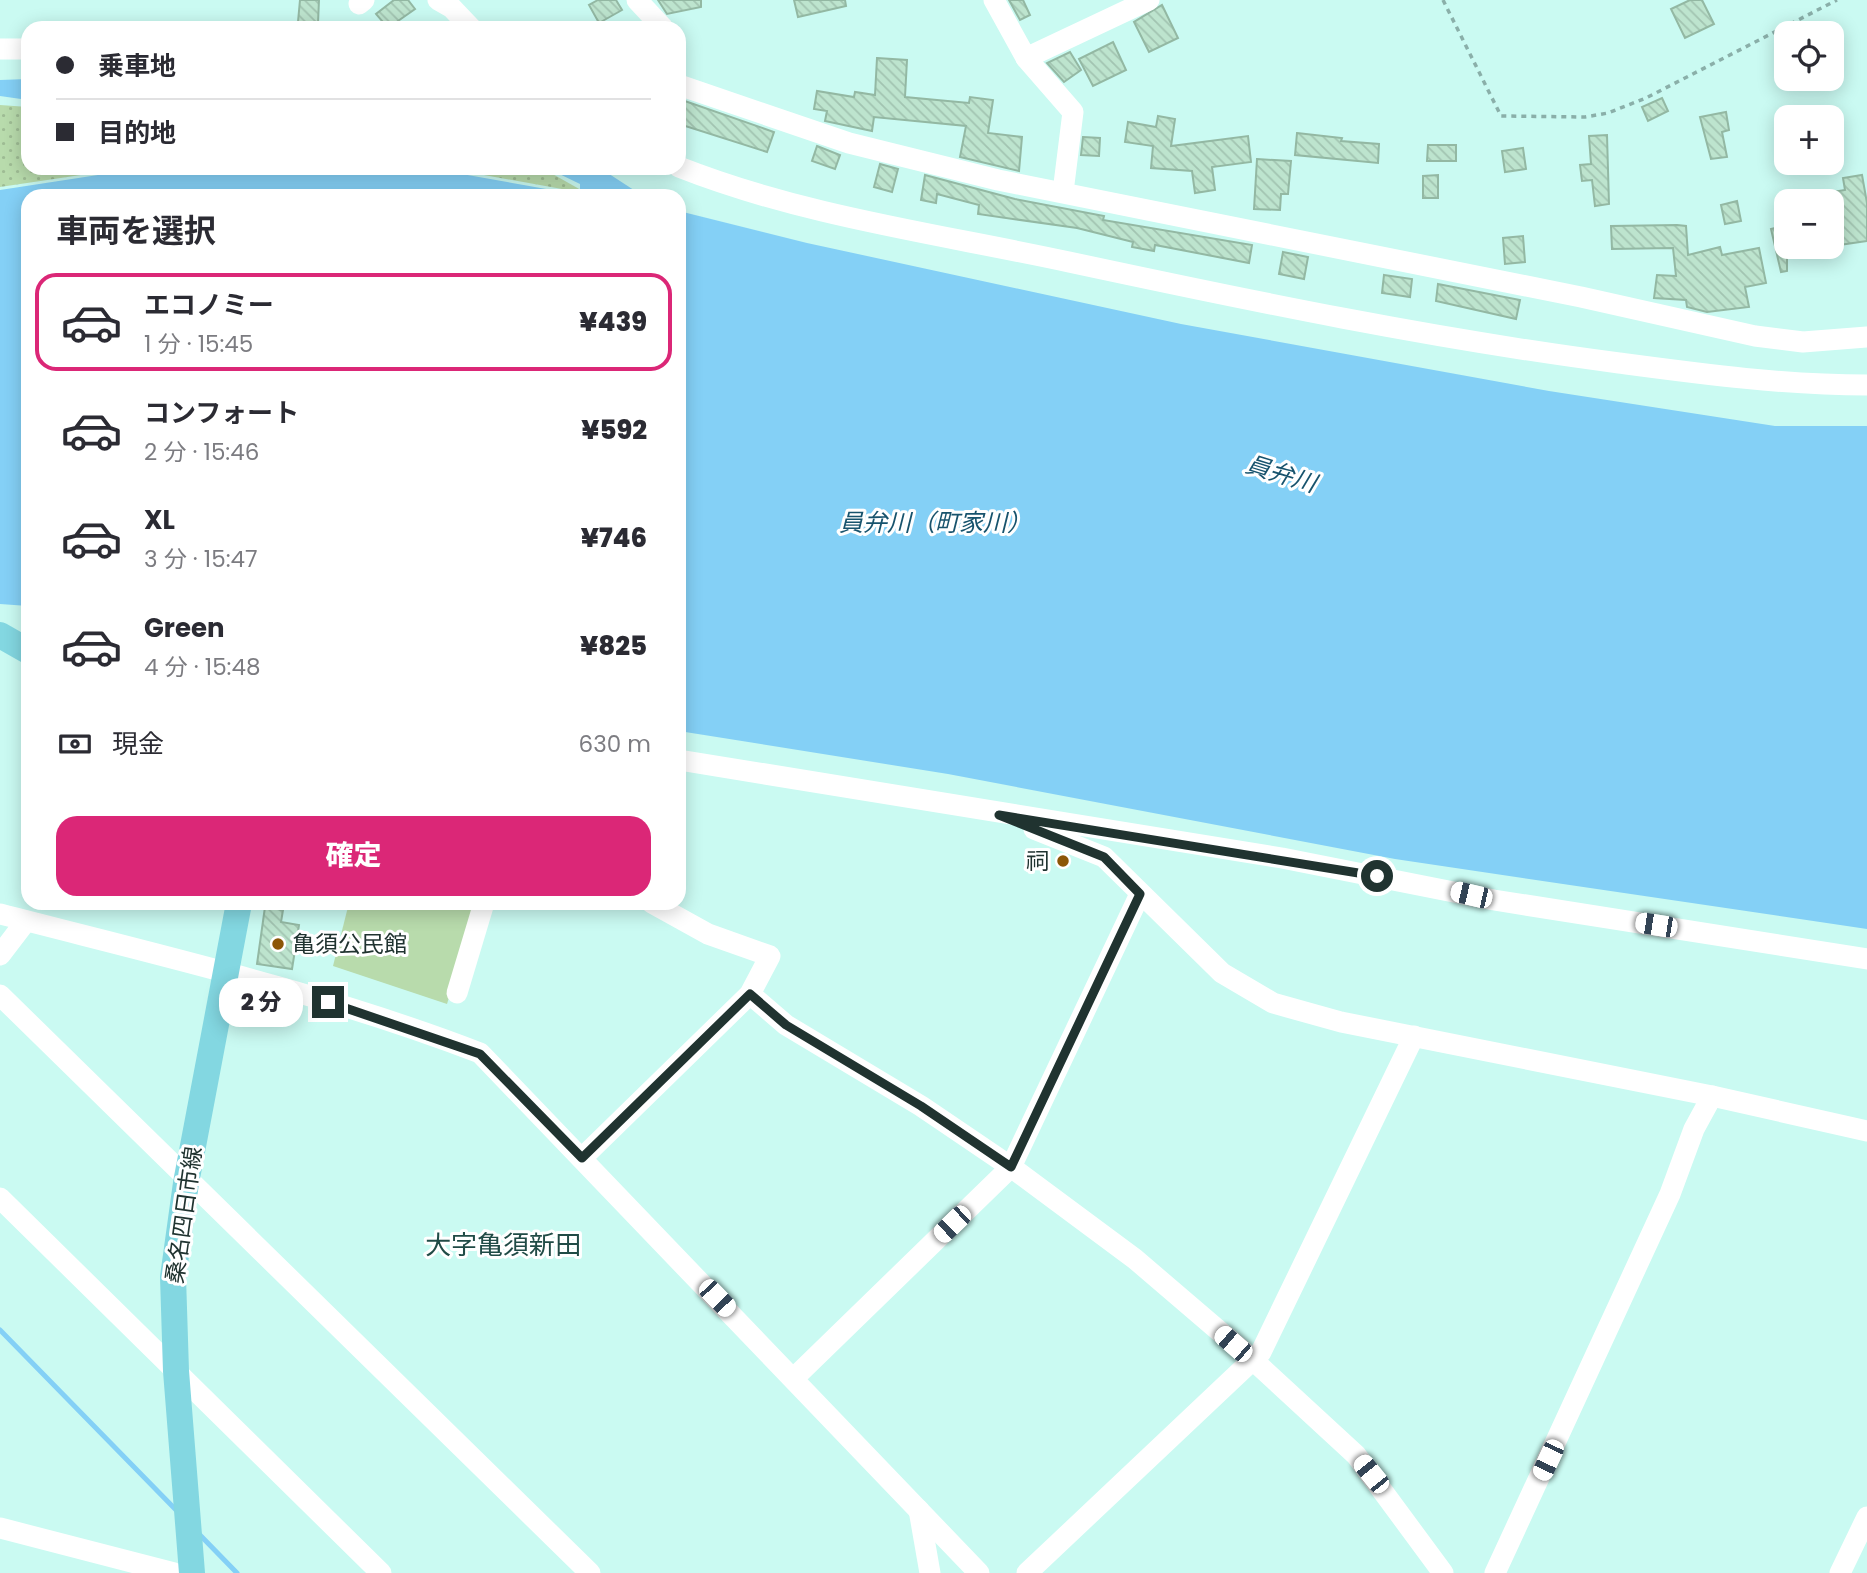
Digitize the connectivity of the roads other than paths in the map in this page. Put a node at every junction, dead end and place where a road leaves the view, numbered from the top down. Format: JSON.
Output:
{"nodes":[{"id":1,"x":438,"y":0,"type":"edge"},
{"id":2,"x":636,"y":0,"type":"edge"},
{"id":3,"x":994,"y":0,"type":"edge"},
{"id":4,"x":1149,"y":0,"type":"edge"},
{"id":5,"x":463,"y":21,"type":"edge"},
{"id":6,"x":656,"y":21,"type":"edge"},
{"id":7,"x":0,"y":49,"type":"edge"},
{"id":8,"x":21,"y":49,"type":"edge"},
{"id":9,"x":1026,"y":58,"type":"junction"},
{"id":10,"x":686,"y":87,"type":"edge"},
{"id":11,"x":686,"y":170,"type":"edge"},
{"id":12,"x":1063,"y":192,"type":"junction"},
{"id":13,"x":1867,"y":337,"type":"edge"},
{"id":14,"x":1867,"y":385,"type":"edge"},
{"id":15,"x":0,"y":635,"type":"edge"},
{"id":16,"x":21,"y":637,"type":"edge"},
{"id":17,"x":21,"y":647,"type":"edge"},
{"id":18,"x":686,"y":761,"type":"edge"},
{"id":19,"x":999,"y":815,"type":"junction"},
{"id":20,"x":1140,"y":894,"type":"junction"},
{"id":21,"x":238,"y":910,"type":"edge"},
{"id":22,"x":482,"y":910,"type":"edge"},
{"id":23,"x":665,"y":910,"type":"edge"},
{"id":24,"x":0,"y":914,"type":"edge"},
{"id":25,"x":26,"y":921,"type":"junction"},
{"id":26,"x":0,"y":955,"type":"edge"},
{"id":27,"x":1867,"y":959,"type":"edge"},
{"id":28,"x":227,"y":971,"type":"junction"},
{"id":29,"x":457,"y":993,"type":"dead end"},
{"id":30,"x":750,"y":994,"type":"junction"},
{"id":31,"x":0,"y":995,"type":"edge"},
{"id":32,"x":1414,"y":1036,"type":"junction"},
{"id":33,"x":1712,"y":1096,"type":"junction"},
{"id":34,"x":1867,"y":1131,"type":"edge"},
{"id":35,"x":582,"y":1158,"type":"junction"},
{"id":36,"x":1011,"y":1167,"type":"junction"},
{"id":37,"x":187,"y":1178,"type":"junction"},
{"id":38,"x":0,"y":1198,"type":"edge"},
{"id":39,"x":1253,"y":1360,"type":"junction"},
{"id":40,"x":176,"y":1371,"type":"junction"},
{"id":41,"x":794,"y":1378,"type":"junction"},
{"id":42,"x":918,"y":1509,"type":"junction"},
{"id":43,"x":1867,"y":1517,"type":"edge"},
{"id":44,"x":0,"y":1528,"type":"edge"},
{"id":45,"x":174,"y":1573,"type":"edge"},
{"id":46,"x":192,"y":1573,"type":"edge"},
{"id":47,"x":381,"y":1573,"type":"edge"},
{"id":48,"x":590,"y":1573,"type":"edge"},
{"id":49,"x":930,"y":1573,"type":"edge"},
{"id":50,"x":979,"y":1573,"type":"edge"},
{"id":51,"x":1027,"y":1573,"type":"edge"},
{"id":52,"x":1443,"y":1573,"type":"edge"},
{"id":53,"x":1495,"y":1573,"type":"edge"},
{"id":54,"x":1840,"y":1573,"type":"edge"}],
"edges":[{"from":1,"to":5,"type":"street"},
{"from":2,"to":6,"type":"street"},
{"from":3,"to":9,"type":"street"},
{"from":4,"to":9,"type":"street"},
{"from":7,"to":8,"type":"street"},
{"from":9,"to":12,"type":"street"},
{"from":10,"to":12,"type":"street"},
{"from":11,"to":14,"type":"street"},
{"from":12,"to":13,"type":"street"},
{"from":15,"to":16,"type":"street"},
{"from":15,"to":17,"type":"main road"},
{"from":18,"to":19,"type":"street"},
{"from":19,"to":20,"type":"street"},
{"from":19,"to":27,"type":"street"},
{"from":20,"to":32,"type":"street"},
{"from":20,"to":36,"type":"street"},
{"from":21,"to":28,"type":"main road","name":"桑名四日市線"},
{"from":22,"to":29,"type":"street"},
{"from":23,"to":30,"type":"street"},
{"from":24,"to":25,"type":"street"},
{"from":25,"to":26,"type":"street"},
{"from":25,"to":28,"type":"street"},
{"from":28,"to":35,"type":"street"},
{"from":28,"to":37,"type":"main road","name":"桑名四日市線"},
{"from":30,"to":35,"type":"street"},
{"from":30,"to":36,"type":"street"},
{"from":31,"to":37,"type":"street"},
{"from":32,"to":33,"type":"street"},
{"from":32,"to":39,"type":"street"},
{"from":33,"to":34,"type":"street"},
{"from":33,"to":53,"type":"street"},
{"from":35,"to":41,"type":"street"},
{"from":36,"to":39,"type":"street"},
{"from":36,"to":41,"type":"street"},
{"from":37,"to":40,"type":"main road","name":"桑名四日市線"},
{"from":37,"to":48,"type":"street"},
{"from":38,"to":40,"type":"street"},
{"from":39,"to":51,"type":"street"},
{"from":39,"to":52,"type":"street"},
{"from":40,"to":46,"type":"main road","name":"桑名四日市線"},
{"from":40,"to":47,"type":"street"},
{"from":41,"to":42,"type":"street"},
{"from":42,"to":49,"type":"street"},
{"from":42,"to":50,"type":"street"},
{"from":43,"to":54,"type":"street"},
{"from":44,"to":45,"type":"street"}]}
